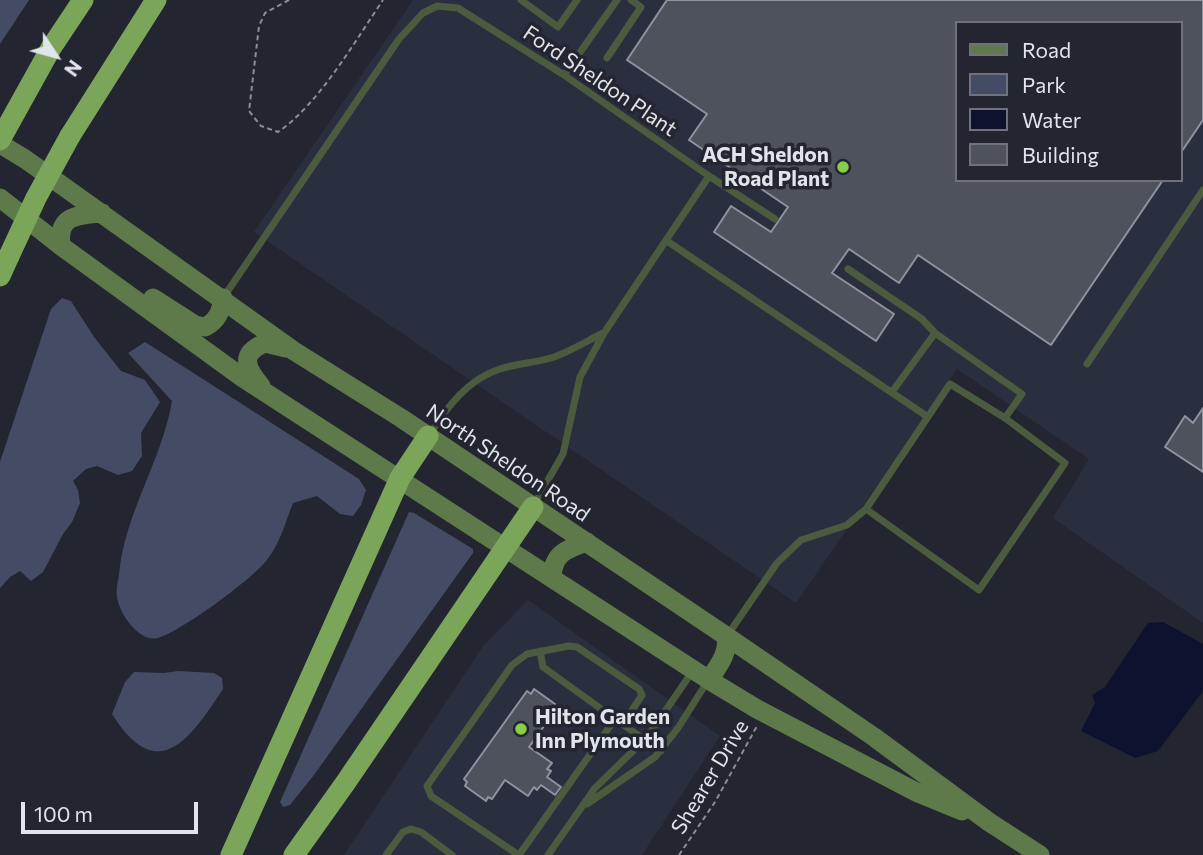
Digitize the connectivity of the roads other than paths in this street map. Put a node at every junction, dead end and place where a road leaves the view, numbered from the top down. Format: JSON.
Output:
{"nodes":[{"id":1,"x":83,"y":0,"type":"edge"},
{"id":2,"x":156,"y":0,"type":"edge"},
{"id":3,"x":521,"y":0,"type":"edge"},
{"id":4,"x":577,"y":0,"type":"edge"},
{"id":5,"x":617,"y":0,"type":"edge"},
{"id":6,"x":631,"y":0,"type":"edge"},
{"id":7,"x":438,"y":3,"type":"edge"},
{"id":8,"x":607,"y":58,"type":"dead end"},
{"id":9,"x":564,"y":75,"type":"junction"},
{"id":10,"x":0,"y":142,"type":"edge"},
{"id":11,"x":709,"y":176,"type":"junction"},
{"id":12,"x":1203,"y":190,"type":"edge"},
{"id":13,"x":0,"y":198,"type":"edge"},
{"id":14,"x":102,"y":213,"type":"junction"},
{"id":15,"x":775,"y":219,"type":"dead end"},
{"id":16,"x":667,"y":241,"type":"junction"},
{"id":17,"x":61,"y":246,"type":"junction"},
{"id":18,"x":88,"y":266,"type":"junction"},
{"id":19,"x":848,"y":269,"type":"dead end"},
{"id":20,"x":0,"y":276,"type":"edge"},
{"id":21,"x":223,"y":298,"type":"junction"},
{"id":22,"x":604,"y":333,"type":"junction"},
{"id":23,"x":934,"y":333,"type":"junction"},
{"id":24,"x":294,"y":351,"type":"junction"},
{"id":25,"x":1087,"y":364,"type":"dead end"},
{"id":26,"x":892,"y":392,"type":"junction"},
{"id":27,"x":267,"y":394,"type":"junction"},
{"id":28,"x":928,"y":417,"type":"junction"},
{"id":29,"x":1005,"y":418,"type":"junction"},
{"id":30,"x":428,"y":436,"type":"junction"},
{"id":31,"x":400,"y":478,"type":"junction"},
{"id":32,"x":533,"y":507,"type":"junction"},
{"id":33,"x":866,"y":509,"type":"junction"},
{"id":34,"x":587,"y":542,"type":"junction"},
{"id":35,"x":506,"y":547,"type":"junction"},
{"id":36,"x":552,"y":577,"type":"junction"},
{"id":37,"x":726,"y":636,"type":"junction"},
{"id":38,"x":540,"y":651,"type":"junction"},
{"id":39,"x":701,"y":675,"type":"junction"},
{"id":40,"x":615,"y":719,"type":"junction"},
{"id":41,"x":623,"y":724,"type":"junction"},
{"id":42,"x":288,"y":726,"type":"junction"},
{"id":43,"x":645,"y":740,"type":"junction"},
{"id":44,"x":661,"y":751,"type":"junction"},
{"id":45,"x":621,"y":764,"type":"junction"},
{"id":46,"x":627,"y":777,"type":"junction"},
{"id":47,"x":579,"y":811,"type":"junction"},
{"id":48,"x":989,"y":822,"type":"junction"},
{"id":49,"x":295,"y":854,"type":"edge"},
{"id":50,"x":214,"y":855,"type":"edge"},
{"id":51,"x":231,"y":855,"type":"edge"},
{"id":52,"x":386,"y":855,"type":"edge"},
{"id":53,"x":452,"y":855,"type":"edge"},
{"id":54,"x":518,"y":855,"type":"edge"},
{"id":55,"x":548,"y":855,"type":"edge"},
{"id":56,"x":1040,"y":855,"type":"edge"}],
"edges":[{"from":1,"to":10,"type":"highway"},
{"from":2,"to":20,"type":"highway","bridge":true},
{"from":3,"to":4,"type":"lane"},
{"from":5,"to":9,"type":"lane"},
{"from":6,"to":8,"type":"lane"},
{"from":7,"to":9,"type":"lane","name":"Ford Sheldon Plant"},
{"from":7,"to":21,"type":"lane","name":"Ford Sheldon Plant"},
{"from":9,"to":11,"type":"lane","name":"Ford Sheldon Plant"},
{"from":10,"to":14,"type":"main road","name":"North Sheldon Road"},
{"from":11,"to":15,"type":"lane","name":"Ford Sheldon Plant"},
{"from":11,"to":16,"type":"lane"},
{"from":12,"to":25,"type":"lane"},
{"from":13,"to":17,"type":"main road","name":"North Sheldon Road"},
{"from":14,"to":17,"type":"main road"},
{"from":14,"to":21,"type":"main road","name":"North Sheldon Road"},
{"from":16,"to":22,"type":"lane"},
{"from":16,"to":26,"type":"lane"},
{"from":17,"to":18,"type":"main road","name":"North Sheldon Road"},
{"from":18,"to":21,"type":"main road"},
{"from":18,"to":27,"type":"main road","name":"North Sheldon Road"},
{"from":19,"to":23,"type":"lane"},
{"from":21,"to":24,"type":"main road","name":"North Sheldon Road"},
{"from":22,"to":30,"type":"lane"},
{"from":22,"to":32,"type":"lane"},
{"from":23,"to":26,"type":"lane"},
{"from":23,"to":29,"type":"lane"},
{"from":24,"to":27,"type":"main road"},
{"from":24,"to":30,"type":"main road","name":"North Sheldon Road"},
{"from":26,"to":28,"type":"lane"},
{"from":27,"to":31,"type":"main road","name":"North Sheldon Road"},
{"from":28,"to":29,"type":"lane"},
{"from":28,"to":33,"type":"lane"},
{"from":29,"to":33,"type":"lane"},
{"from":30,"to":31,"type":"highway"},
{"from":30,"to":32,"type":"main road","name":"North Sheldon Road"},
{"from":31,"to":35,"type":"main road","name":"North Sheldon Road"},
{"from":31,"to":42,"type":"highway"},
{"from":32,"to":34,"type":"main road","name":"North Sheldon Road"},
{"from":32,"to":35,"type":"highway"},
{"from":33,"to":37,"type":"lane"},
{"from":34,"to":36,"type":"main road"},
{"from":34,"to":37,"type":"main road","name":"North Sheldon Road"},
{"from":35,"to":36,"type":"main road","name":"North Sheldon Road"},
{"from":35,"to":49,"type":"highway"},
{"from":36,"to":39,"type":"main road","name":"North Sheldon Road"},
{"from":37,"to":39,"type":"main road"},
{"from":37,"to":48,"type":"main road","name":"North Sheldon Road"},
{"from":38,"to":40,"type":"lane"},
{"from":38,"to":41,"type":"lane"},
{"from":38,"to":54,"type":"lane"},
{"from":39,"to":43,"type":"lane"},
{"from":39,"to":44,"type":"lane"},
{"from":39,"to":48,"type":"main road","name":"North Sheldon Road"},
{"from":40,"to":41,"type":"lane"},
{"from":40,"to":54,"type":"lane"},
{"from":41,"to":43,"type":"lane"},
{"from":42,"to":50,"type":"highway"},
{"from":42,"to":51,"type":"highway"},
{"from":43,"to":44,"type":"lane"},
{"from":43,"to":45,"type":"lane"},
{"from":44,"to":46,"type":"lane"},
{"from":45,"to":46,"type":"lane"},
{"from":45,"to":47,"type":"lane"},
{"from":46,"to":47,"type":"lane"},
{"from":47,"to":55,"type":"lane"},
{"from":48,"to":56,"type":"main road","name":"North Sheldon Road"},
{"from":52,"to":53,"type":"lane"}]}
